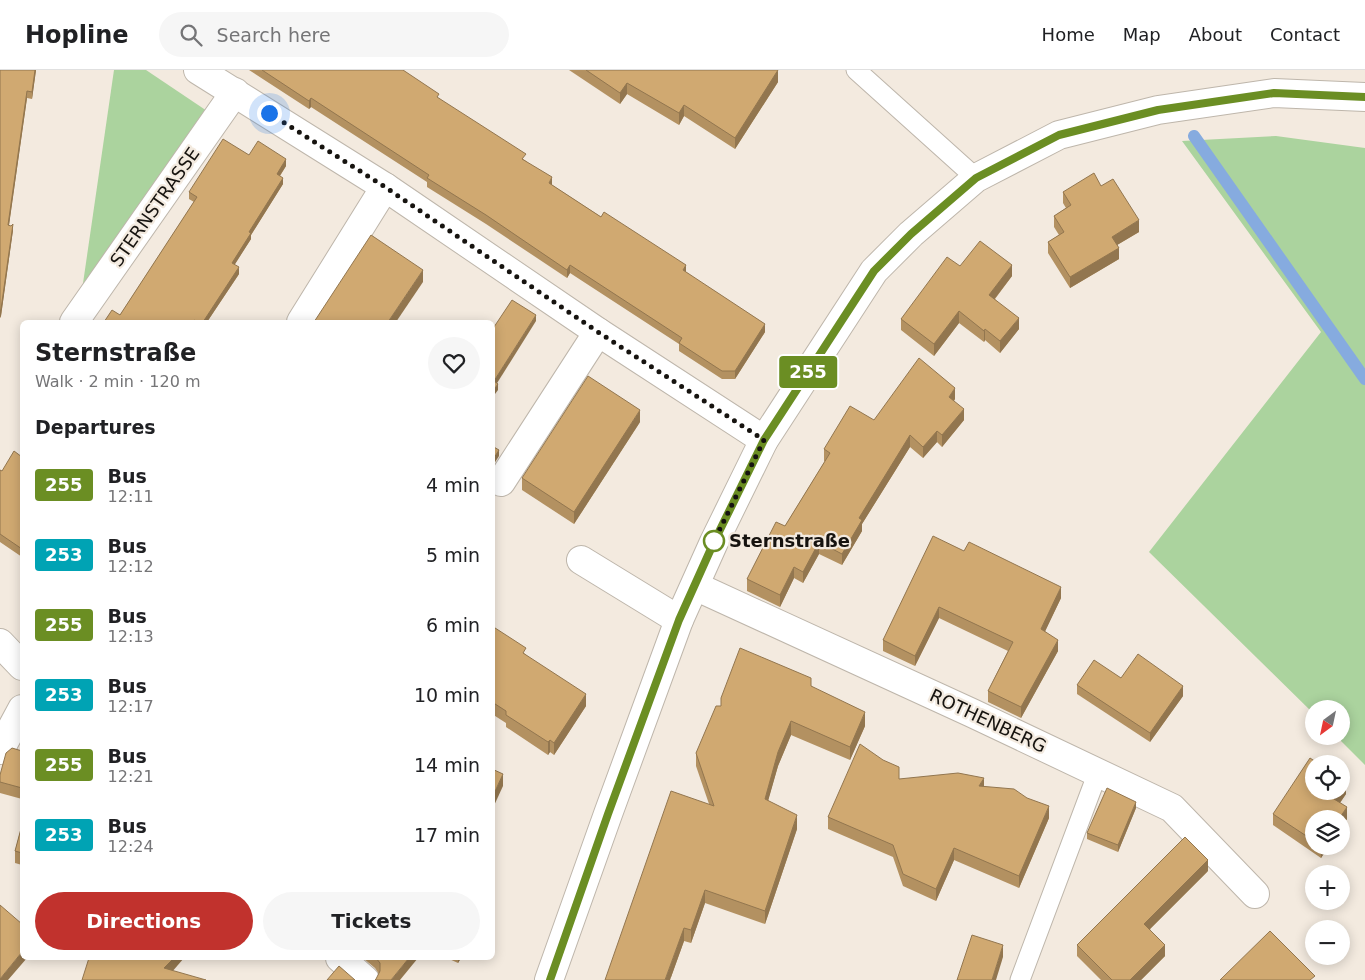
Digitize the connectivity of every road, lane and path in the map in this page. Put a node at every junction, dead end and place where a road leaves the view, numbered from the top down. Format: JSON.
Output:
{"nodes":[{"id":1,"x":198,"y":70,"type":"edge"},
{"id":2,"x":856,"y":70,"type":"edge"},
{"id":3,"x":235,"y":92,"type":"junction"},
{"id":4,"x":1365,"y":97,"type":"edge"},
{"id":5,"x":976,"y":178,"type":"junction"},
{"id":6,"x":385,"y":187,"type":"junction"},
{"id":7,"x":75,"y":320,"type":"edge"},
{"id":8,"x":302,"y":320,"type":"edge"},
{"id":9,"x":598,"y":332,"type":"junction"},
{"id":10,"x":764,"y":440,"type":"junction"},
{"id":11,"x":501,"y":482,"type":"dead end"},
{"id":12,"x":581,"y":560,"type":"dead end"},
{"id":13,"x":694,"y":586,"type":"junction"},
{"id":14,"x":679,"y":620,"type":"junction"},
{"id":15,"x":0,"y":643,"type":"edge"},
{"id":16,"x":20,"y":664,"type":"edge"},
{"id":17,"x":20,"y":713,"type":"edge"},
{"id":18,"x":0,"y":750,"type":"edge"},
{"id":19,"x":1098,"y":772,"type":"junction"},
{"id":20,"x":1255,"y":894,"type":"dead end"},
{"id":21,"x":342,"y":960,"type":"edge"},
{"id":22,"x":365,"y":980,"type":"edge"},
{"id":23,"x":550,"y":980,"type":"edge"},
{"id":24,"x":1020,"y":980,"type":"edge"}],
"edges":[{"from":1,"to":3,"type":"street"},
{"from":2,"to":5,"type":"lane"},
{"from":3,"to":6,"type":"street"},
{"from":3,"to":7,"type":"street","name":"STERNSTRASSE"},
{"from":4,"to":5,"type":"street"},
{"from":5,"to":10,"type":"street"},
{"from":6,"to":8,"type":"street"},
{"from":6,"to":9,"type":"street"},
{"from":9,"to":10,"type":"street"},
{"from":9,"to":11,"type":"street"},
{"from":10,"to":13,"type":"street"},
{"from":12,"to":14,"type":"street"},
{"from":13,"to":14,"type":"street"},
{"from":13,"to":19,"type":"street","name":"ROTHENBERG"},
{"from":14,"to":23,"type":"street"},
{"from":15,"to":16,"type":"street"},
{"from":17,"to":18,"type":"street"},
{"from":19,"to":20,"type":"street","name":"ROTHENBERG"},
{"from":19,"to":24,"type":"lane"},
{"from":21,"to":22,"type":"street"}]}
